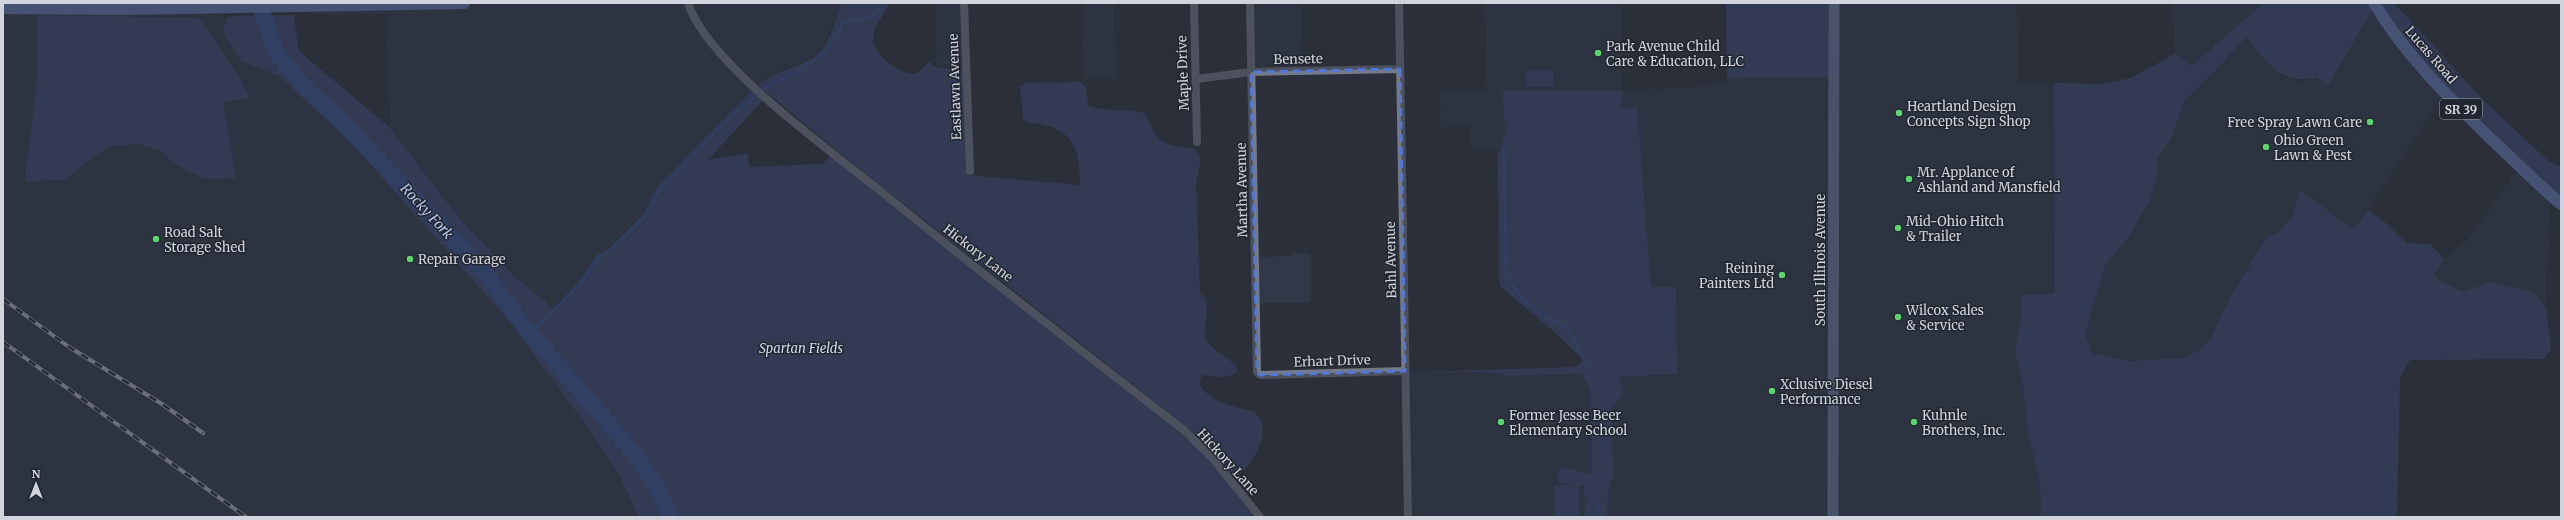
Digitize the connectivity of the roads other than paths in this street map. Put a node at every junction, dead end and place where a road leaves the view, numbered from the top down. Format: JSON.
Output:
{"nodes":[{"id":1,"x":464,"y":3,"type":"edge"},
{"id":2,"x":688,"y":3,"type":"edge"},
{"id":3,"x":964,"y":3,"type":"edge"},
{"id":4,"x":1194,"y":3,"type":"edge"},
{"id":5,"x":1250,"y":3,"type":"edge"},
{"id":6,"x":1399,"y":3,"type":"edge"},
{"id":7,"x":1834,"y":3,"type":"edge"},
{"id":8,"x":2374,"y":3,"type":"edge"},
{"id":9,"x":312,"y":4,"type":"edge"},
{"id":10,"x":199,"y":6,"type":"edge"},
{"id":11,"x":3,"y":8,"type":"edge"},
{"id":12,"x":1400,"y":69,"type":"junction"},
{"id":13,"x":1251,"y":72,"type":"junction"},
{"id":14,"x":1196,"y":79,"type":"junction"},
{"id":15,"x":1197,"y":142,"type":"dead end"},
{"id":16,"x":970,"y":171,"type":"dead end"},
{"id":17,"x":2561,"y":204,"type":"edge"},
{"id":18,"x":1405,"y":371,"type":"junction"},
{"id":19,"x":1260,"y":375,"type":"joint"},
{"id":20,"x":1260,"y":517,"type":"edge"},
{"id":21,"x":1408,"y":517,"type":"edge"},
{"id":22,"x":1833,"y":517,"type":"edge"}],
"edges":[{"from":1,"to":9,"type":"main road"},
{"from":2,"to":20,"type":"street","name":"Hickory Lane"},
{"from":3,"to":16,"type":"street","name":"Eastlawn Avenue"},
{"from":4,"to":14,"type":"street","name":"Maple Drive"},
{"from":5,"to":13,"type":"street","name":"Martha Avenue"},
{"from":6,"to":12,"type":"street","name":"Bahl Avenue"},
{"from":7,"to":22,"type":"main road","name":"South Illinois Avenue"},
{"from":8,"to":17,"type":"main road","name":"Lucas Road","number":"SR 39"},
{"from":9,"to":10,"type":"main road"},
{"from":10,"to":11,"type":"main road"},
{"from":12,"to":13,"type":"street","name":"Bensete"},
{"from":12,"to":18,"type":"street","name":"Bahl Avenue"},
{"from":13,"to":14,"type":"street","name":"Bensete"},
{"from":13,"to":19,"type":"street","name":"Martha Avenue"},
{"from":14,"to":15,"type":"street","name":"Maple Drive"},
{"from":18,"to":19,"type":"street","name":"Erhart Drive"},
{"from":18,"to":21,"type":"street","name":"Bahl Avenue"}]}
